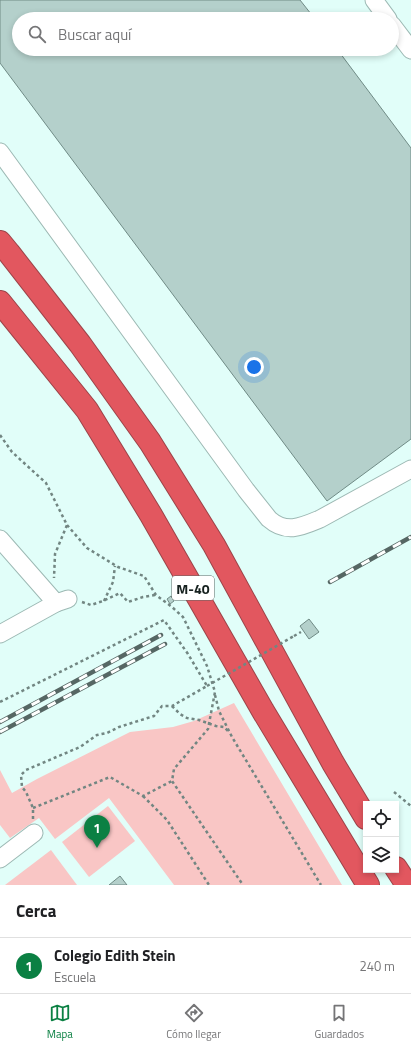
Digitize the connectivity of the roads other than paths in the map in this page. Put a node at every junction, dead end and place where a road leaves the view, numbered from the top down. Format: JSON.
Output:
{"nodes":[{"id":1,"x":374,"y":0,"type":"edge"},
{"id":2,"x":383,"y":12,"type":"edge"},
{"id":3,"x":399,"y":34,"type":"edge"},
{"id":4,"x":411,"y":50,"type":"edge"},
{"id":5,"x":0,"y":152,"type":"edge"},
{"id":6,"x":0,"y":242,"type":"edge"},
{"id":7,"x":0,"y":302,"type":"edge"},
{"id":8,"x":411,"y":469,"type":"edge"},
{"id":9,"x":0,"y":539,"type":"edge"},
{"id":10,"x":0,"y":634,"type":"edge"},
{"id":11,"x":363,"y":813,"type":"edge"},
{"id":12,"x":34,"y":833,"type":"road end"},
{"id":13,"x":0,"y":859,"type":"edge"},
{"id":14,"x":399,"y":873,"type":"edge"},
{"id":15,"x":368,"y":885,"type":"edge"},
{"id":16,"x":407,"y":885,"type":"edge"}],
"edges":[{"from":1,"to":2,"type":"street"},
{"from":3,"to":4,"type":"street"},
{"from":5,"to":8,"type":"street"},
{"from":6,"to":11,"type":"highway","number":"M-40"},
{"from":7,"to":15,"type":"highway","number":"M-40"},
{"from":9,"to":10,"type":"street"},
{"from":12,"to":13,"type":"street"},
{"from":14,"to":16,"type":"highway"}]}
